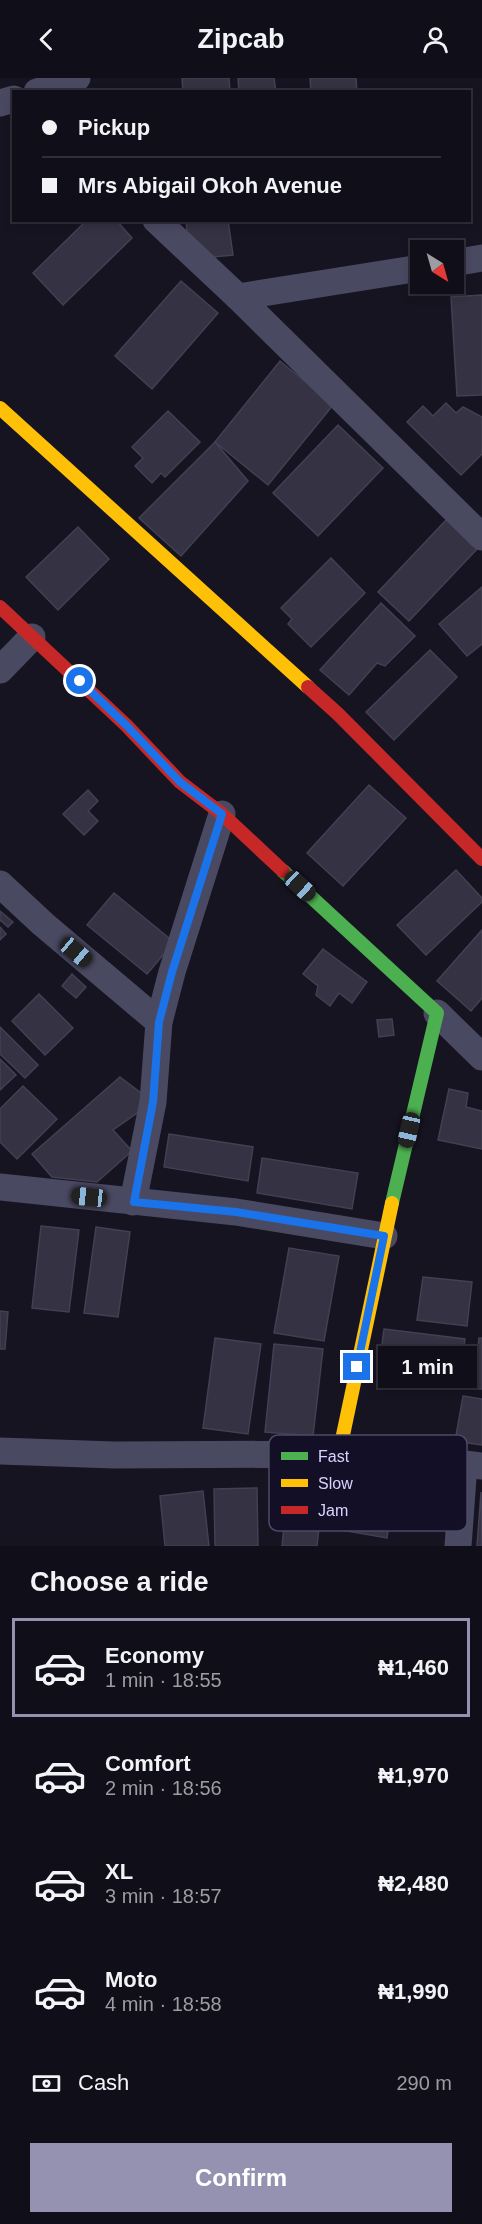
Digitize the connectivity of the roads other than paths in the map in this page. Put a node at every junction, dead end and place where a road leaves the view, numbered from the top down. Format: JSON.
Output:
{"nodes":[{"id":1,"x":77,"y":78,"type":"edge"},
{"id":2,"x":43,"y":90,"type":"edge"},
{"id":3,"x":158,"y":222,"type":"edge"},
{"id":4,"x":482,"y":258,"type":"edge"},
{"id":5,"x":464,"y":261,"type":"edge"},
{"id":6,"x":410,"y":270,"type":"edge"},
{"id":7,"x":238,"y":297,"type":"junction"},
{"id":8,"x":0,"y":408,"type":"edge"},
{"id":9,"x":482,"y":537,"type":"edge"},
{"id":10,"x":0,"y":608,"type":"edge"},
{"id":11,"x":32,"y":637,"type":"junction"},
{"id":12,"x":0,"y":670,"type":"edge"},
{"id":13,"x":222,"y":814,"type":"junction"},
{"id":14,"x":482,"y":859,"type":"edge"},
{"id":15,"x":0,"y":884,"type":"edge"},
{"id":16,"x":437,"y":1013,"type":"junction"},
{"id":17,"x":159,"y":1022,"type":"junction"},
{"id":18,"x":482,"y":1057,"type":"edge"},
{"id":19,"x":0,"y":1187,"type":"edge"},
{"id":20,"x":134,"y":1202,"type":"junction"},
{"id":21,"x":384,"y":1236,"type":"junction"},
{"id":22,"x":343,"y":1435,"type":"edge"},
{"id":23,"x":0,"y":1451,"type":"edge"},
{"id":24,"x":269,"y":1454,"type":"edge"},
{"id":25,"x":473,"y":1465,"type":"edge"},
{"id":26,"x":467,"y":1497,"type":"edge"},
{"id":27,"x":461,"y":1531,"type":"edge"},
{"id":28,"x":458,"y":1546,"type":"edge"}],
"edges":[{"from":1,"to":2,"type":"street"},
{"from":3,"to":7,"type":"street"},
{"from":4,"to":5,"type":"street"},
{"from":6,"to":7,"type":"street"},
{"from":7,"to":9,"type":"street"},
{"from":8,"to":14,"type":"street"},
{"from":10,"to":11,"type":"street"},
{"from":11,"to":12,"type":"street"},
{"from":11,"to":13,"type":"street"},
{"from":13,"to":16,"type":"street"},
{"from":13,"to":17,"type":"street"},
{"from":15,"to":17,"type":"street"},
{"from":16,"to":18,"type":"street"},
{"from":16,"to":21,"type":"street"},
{"from":17,"to":20,"type":"street"},
{"from":19,"to":20,"type":"street"},
{"from":20,"to":21,"type":"street"},
{"from":21,"to":22,"type":"street"},
{"from":23,"to":24,"type":"street"},
{"from":25,"to":26,"type":"street"},
{"from":27,"to":28,"type":"street"}]}
